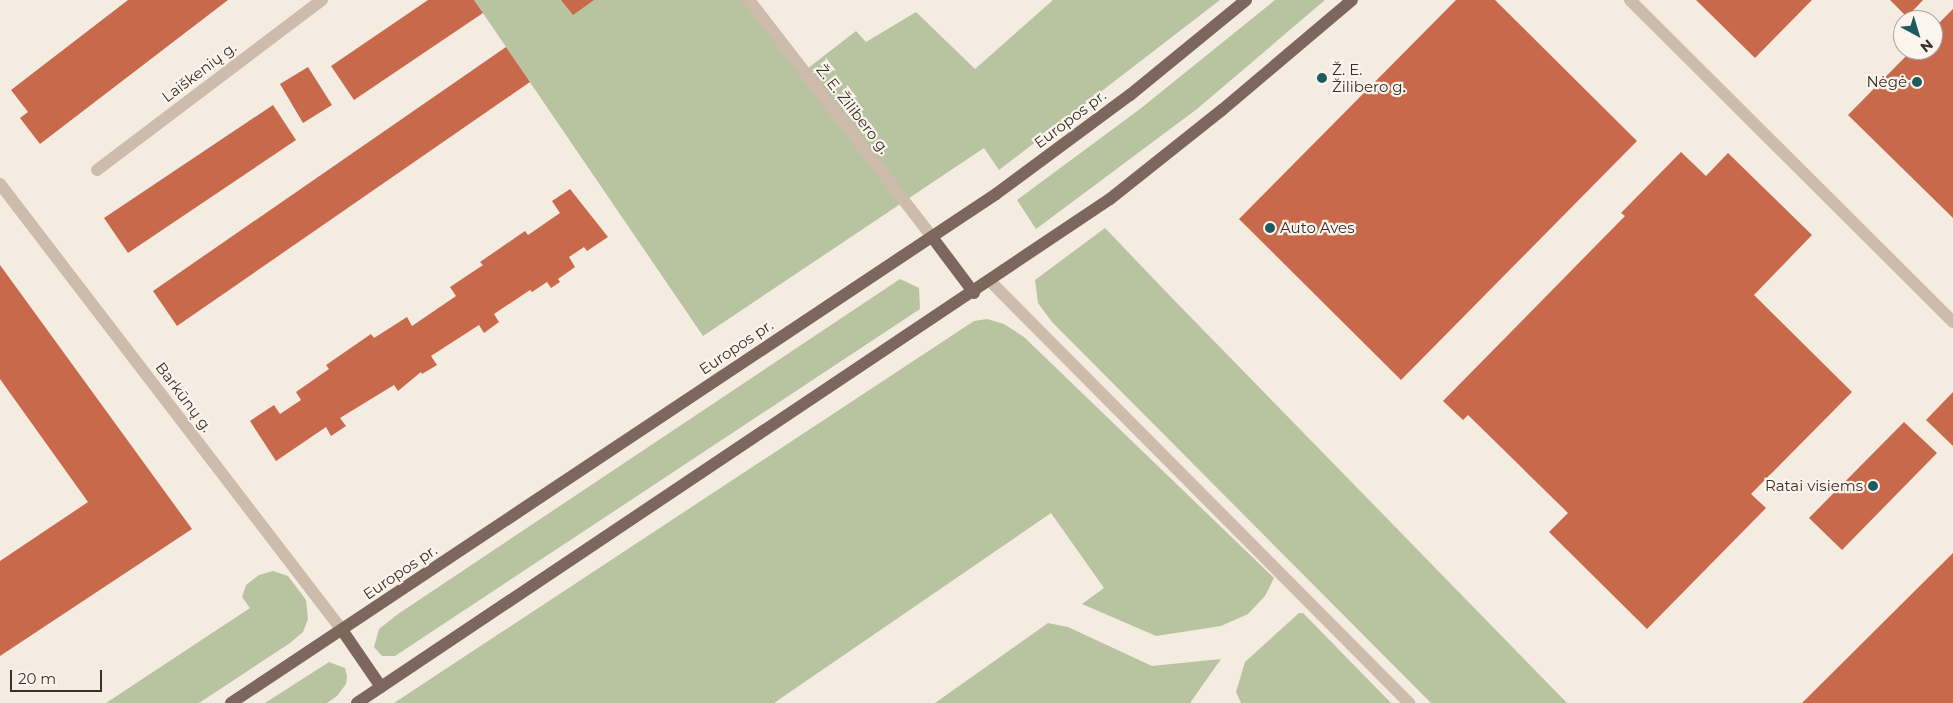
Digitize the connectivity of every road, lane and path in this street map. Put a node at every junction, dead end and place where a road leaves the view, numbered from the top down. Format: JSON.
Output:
{"nodes":[{"id":1,"x":749,"y":0,"type":"edge"},
{"id":2,"x":1246,"y":0,"type":"edge"},
{"id":3,"x":1352,"y":0,"type":"edge"},
{"id":4,"x":1630,"y":0,"type":"edge"},
{"id":5,"x":319,"y":1,"type":"edge"},
{"id":6,"x":97,"y":170,"type":"dead end"},
{"id":7,"x":0,"y":184,"type":"edge"},
{"id":8,"x":932,"y":237,"type":"junction"},
{"id":9,"x":990,"y":281,"type":"junction"},
{"id":10,"x":974,"y":293,"type":"junction"},
{"id":11,"x":1953,"y":322,"type":"edge"},
{"id":12,"x":342,"y":630,"type":"junction"},
{"id":13,"x":381,"y":687,"type":"junction"},
{"id":14,"x":231,"y":703,"type":"edge"},
{"id":15,"x":357,"y":703,"type":"edge"},
{"id":16,"x":1409,"y":703,"type":"edge"}],
"edges":[{"from":1,"to":8,"type":"street","name":"Ž. E. Žilibero g."},
{"from":2,"to":8,"type":"main road","name":"Europos pr."},
{"from":3,"to":9,"type":"main road"},
{"from":4,"to":11,"type":"street"},
{"from":5,"to":6,"type":"street","name":"Laiškenių g."},
{"from":7,"to":12,"type":"street","name":"Barkūnų g."},
{"from":8,"to":10,"type":"main road"},
{"from":8,"to":12,"type":"main road","name":"Europos pr."},
{"from":9,"to":10,"type":"main road"},
{"from":9,"to":16,"type":"street"},
{"from":10,"to":13,"type":"main road"},
{"from":12,"to":13,"type":"main road"},
{"from":12,"to":14,"type":"main road","name":"Europos pr."},
{"from":13,"to":15,"type":"main road"}]}
